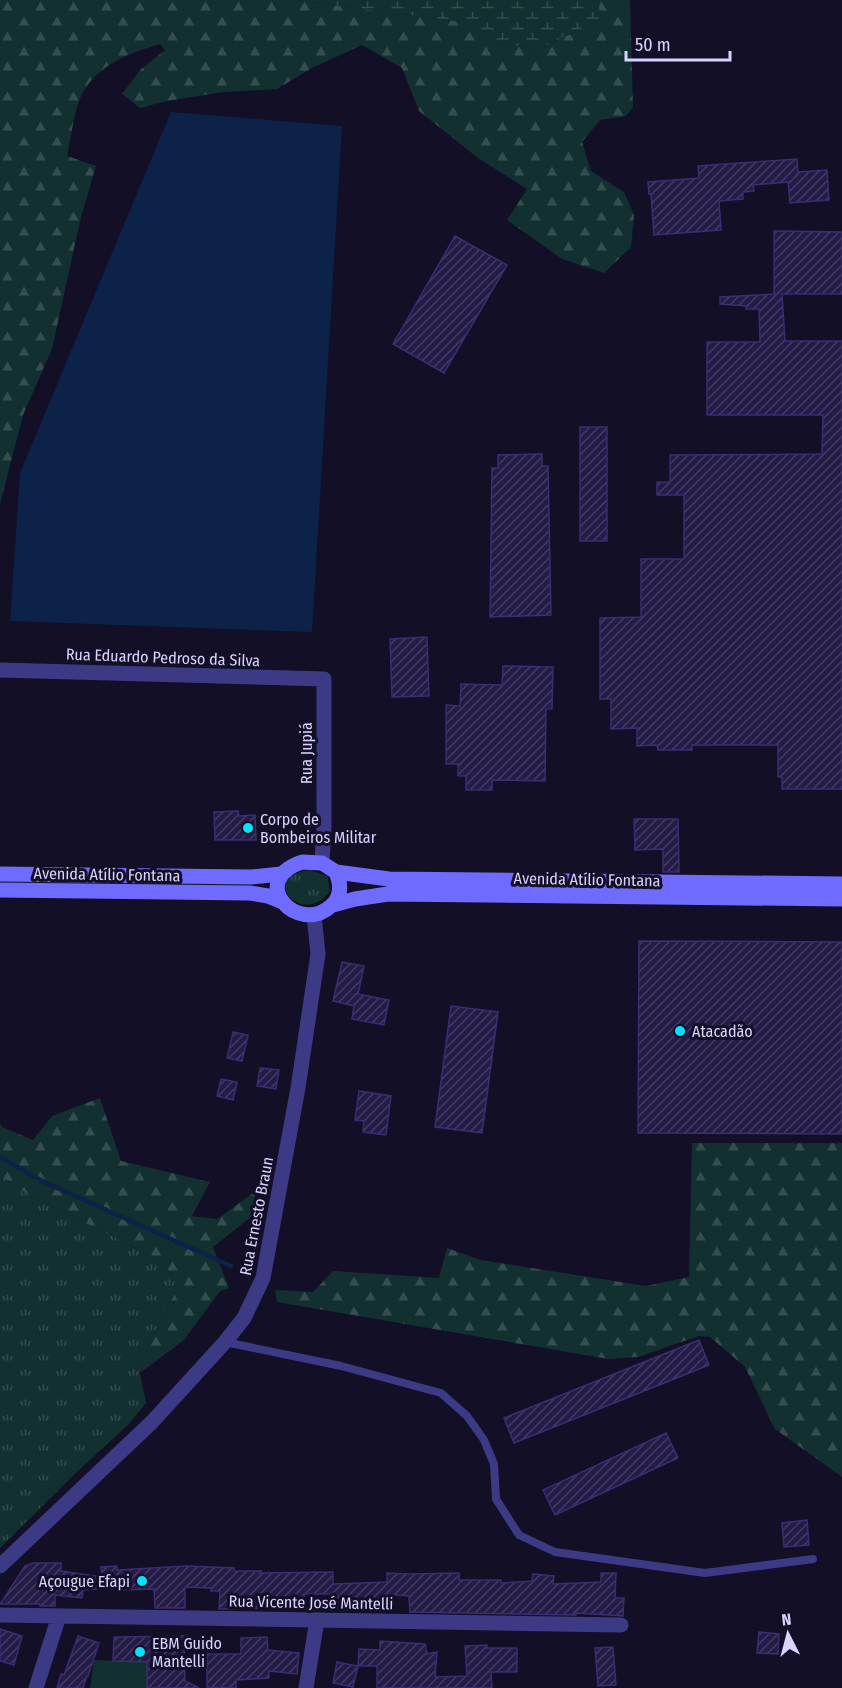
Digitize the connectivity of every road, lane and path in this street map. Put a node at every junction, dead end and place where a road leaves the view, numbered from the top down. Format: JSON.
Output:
{"nodes":[{"id":1,"x":0,"y":670,"type":"edge"},
{"id":2,"x":324,"y":679,"type":"joint"},
{"id":3,"x":322,"y":863,"type":"junction"},
{"id":4,"x":336,"y":872,"type":"junction"},
{"id":5,"x":0,"y":874,"type":"edge"},
{"id":6,"x":280,"y":874,"type":"junction"},
{"id":7,"x":842,"y":884,"type":"edge"},
{"id":8,"x":0,"y":890,"type":"edge"},
{"id":9,"x":842,"y":899,"type":"edge"},
{"id":10,"x":283,"y":902,"type":"junction"},
{"id":11,"x":333,"y":905,"type":"junction"},
{"id":12,"x":314,"y":915,"type":"junction"},
{"id":13,"x":225,"y":1342,"type":"junction"},
{"id":14,"x":813,"y":1559,"type":"dead end"},
{"id":15,"x":0,"y":1566,"type":"edge"},
{"id":16,"x":0,"y":1615,"type":"edge"},
{"id":17,"x":59,"y":1616,"type":"junction"},
{"id":18,"x":317,"y":1620,"type":"junction"},
{"id":19,"x":621,"y":1625,"type":"dead end"},
{"id":20,"x":36,"y":1688,"type":"edge"},
{"id":21,"x":306,"y":1688,"type":"edge"}],
"edges":[{"from":1,"to":2,"type":"street","name":"Rua Eduardo Pedroso da Silva"},
{"from":2,"to":3,"type":"street","name":"Rua Jupiá"},
{"from":3,"to":4,"type":"main road"},
{"from":3,"to":6,"type":"main road"},
{"from":4,"to":7,"type":"main road","name":"Avenida Atílio Fontana"},
{"from":4,"to":11,"type":"main road"},
{"from":5,"to":6,"type":"main road","name":"Avenida Atílio Fontana"},
{"from":6,"to":10,"type":"main road"},
{"from":8,"to":10,"type":"main road","name":"Avenida Atílio Fontana"},
{"from":9,"to":11,"type":"main road","name":"Avenida Atílio Fontana"},
{"from":10,"to":12,"type":"main road"},
{"from":11,"to":12,"type":"main road"},
{"from":12,"to":13,"type":"street","name":"Rua Ernesto Braun"},
{"from":13,"to":14,"type":"lane"},
{"from":13,"to":15,"type":"street","name":"Rua Ernesto Braun"},
{"from":16,"to":17,"type":"street","name":"Rua Vicente José Mantelli"},
{"from":17,"to":18,"type":"street","name":"Rua Vicente José Mantelli"},
{"from":17,"to":20,"type":"street"},
{"from":18,"to":19,"type":"street","name":"Rua Vicente José Mantelli"},
{"from":18,"to":21,"type":"street"}]}
